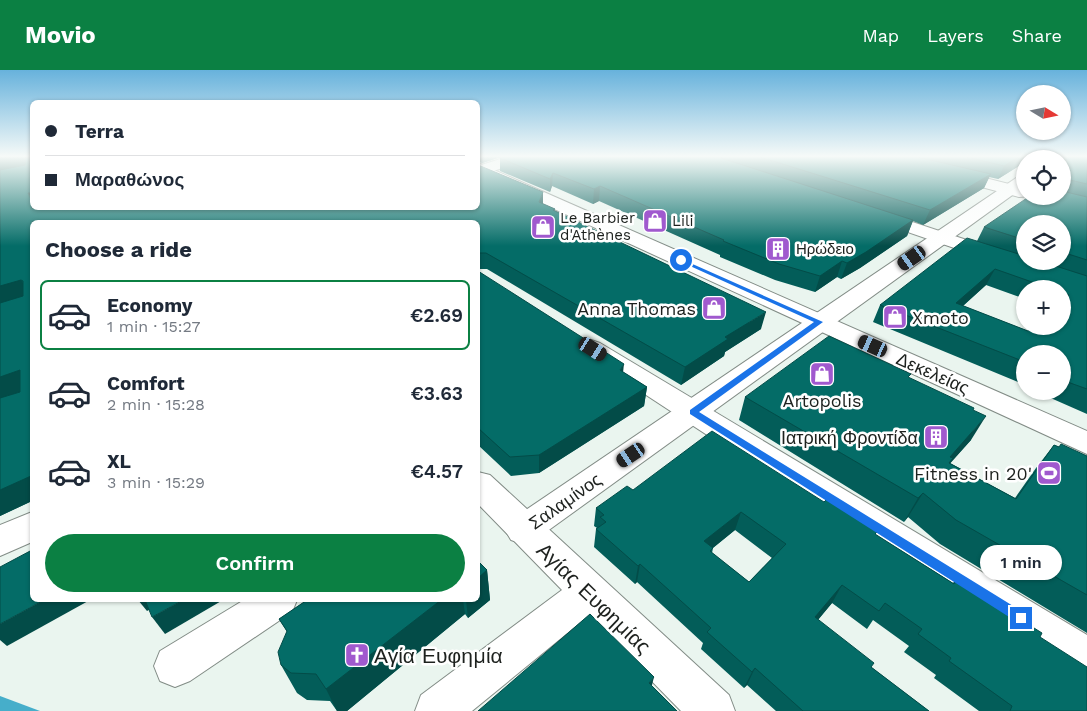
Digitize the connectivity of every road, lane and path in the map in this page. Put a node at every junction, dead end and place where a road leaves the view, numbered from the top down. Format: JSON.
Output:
{"nodes":[{"id":1,"x":515,"y":186,"type":"edge"},
{"id":2,"x":1016,"y":190,"type":"edge"},
{"id":3,"x":199,"y":210,"type":"edge"},
{"id":4,"x":859,"y":210,"type":"edge"},
{"id":5,"x":210,"y":220,"type":"edge"},
{"id":6,"x":941,"y":237,"type":"junction"},
{"id":7,"x":1014,"y":262,"type":"edge"},
{"id":8,"x":820,"y":322,"type":"junction"},
{"id":9,"x":568,"y":334,"type":"edge"},
{"id":10,"x":693,"y":412,"type":"junction"},
{"id":11,"x":1087,"y":443,"type":"edge"},
{"id":12,"x":480,"y":486,"type":"edge"},
{"id":13,"x":30,"y":527,"type":"edge"},
{"id":14,"x":523,"y":530,"type":"junction"},
{"id":15,"x":0,"y":541,"type":"edge"},
{"id":16,"x":588,"y":593,"type":"junction"},
{"id":17,"x":275,"y":602,"type":"edge"},
{"id":18,"x":1087,"y":659,"type":"edge"},
{"id":19,"x":175,"y":666,"type":"dead end"},
{"id":20,"x":437,"y":711,"type":"edge"},
{"id":21,"x":712,"y":711,"type":"edge"}],
"edges":[{"from":1,"to":8,"type":"street","name":"Δεκελείας"},
{"from":2,"to":6,"type":"street","name":"Σαλαμίνος"},
{"from":3,"to":5,"type":"street"},
{"from":4,"to":6,"type":"street"},
{"from":6,"to":7,"type":"street"},
{"from":6,"to":8,"type":"street","name":"Σαλαμίνος"},
{"from":8,"to":10,"type":"street","name":"Σαλαμίνος"},
{"from":8,"to":11,"type":"street","name":"Δεκελείας"},
{"from":9,"to":10,"type":"street"},
{"from":10,"to":14,"type":"street","name":"Σαλαμίνος"},
{"from":10,"to":18,"type":"street"},
{"from":12,"to":14,"type":"street","name":"Αγίας Ευφημίας"},
{"from":13,"to":15,"type":"street"},
{"from":14,"to":16,"type":"street","name":"Αγίας Ευφημίας"},
{"from":16,"to":20,"type":"street"},
{"from":16,"to":21,"type":"street","name":"Αγίας Ευφημίας"},
{"from":17,"to":19,"type":"street"}]}
